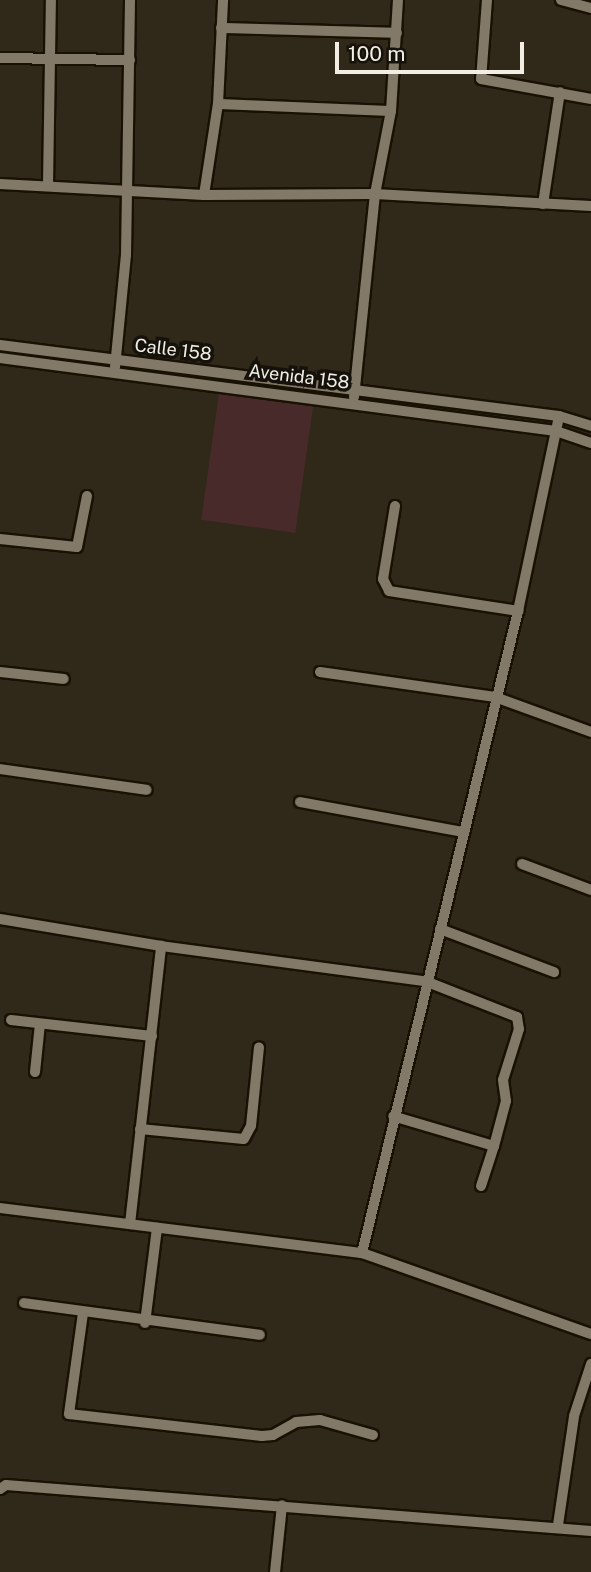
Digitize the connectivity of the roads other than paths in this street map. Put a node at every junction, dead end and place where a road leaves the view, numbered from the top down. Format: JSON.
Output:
{"nodes":[{"id":1,"x":51,"y":0,"type":"edge"},
{"id":2,"x":130,"y":0,"type":"edge"},
{"id":3,"x":223,"y":0,"type":"edge"},
{"id":4,"x":398,"y":0,"type":"edge"},
{"id":5,"x":487,"y":0,"type":"edge"},
{"id":6,"x":561,"y":0,"type":"edge"},
{"id":7,"x":591,"y":8,"type":"edge"},
{"id":8,"x":221,"y":28,"type":"junction"},
{"id":9,"x":397,"y":33,"type":"junction"},
{"id":10,"x":0,"y":58,"type":"edge"},
{"id":11,"x":50,"y":58,"type":"junction"},
{"id":12,"x":130,"y":60,"type":"junction"},
{"id":13,"x":560,"y":92,"type":"junction"},
{"id":14,"x":591,"y":99,"type":"edge"},
{"id":15,"x":218,"y":104,"type":"junction"},
{"id":16,"x":391,"y":111,"type":"junction"},
{"id":17,"x":0,"y":184,"type":"edge"},
{"id":18,"x":48,"y":185,"type":"junction"},
{"id":19,"x":128,"y":191,"type":"junction"},
{"id":20,"x":375,"y":194,"type":"junction"},
{"id":21,"x":204,"y":195,"type":"junction"},
{"id":22,"x":543,"y":204,"type":"junction"},
{"id":23,"x":591,"y":206,"type":"edge"},
{"id":24,"x":0,"y":345,"type":"edge"},
{"id":25,"x":0,"y":358,"type":"edge"},
{"id":26,"x":115,"y":360,"type":"junction"},
{"id":27,"x":114,"y":373,"type":"junction"},
{"id":28,"x":354,"y":396,"type":"junction"},
{"id":29,"x":559,"y":416,"type":"junction"},
{"id":30,"x":591,"y":426,"type":"edge"},
{"id":31,"x":556,"y":431,"type":"junction"},
{"id":32,"x":591,"y":443,"type":"edge"},
{"id":33,"x":87,"y":496,"type":"dead end"},
{"id":34,"x":394,"y":506,"type":"dead end"},
{"id":35,"x":0,"y":539,"type":"edge"},
{"id":36,"x":518,"y":611,"type":"junction"},
{"id":37,"x":0,"y":672,"type":"edge"},
{"id":38,"x":320,"y":672,"type":"dead end"},
{"id":39,"x":64,"y":679,"type":"dead end"},
{"id":40,"x":495,"y":697,"type":"junction"},
{"id":41,"x":591,"y":732,"type":"edge"},
{"id":42,"x":0,"y":769,"type":"edge"},
{"id":43,"x":147,"y":790,"type":"dead end"},
{"id":44,"x":300,"y":802,"type":"dead end"},
{"id":45,"x":464,"y":832,"type":"junction"},
{"id":46,"x":522,"y":864,"type":"dead end"},
{"id":47,"x":591,"y":890,"type":"edge"},
{"id":48,"x":0,"y":919,"type":"edge"},
{"id":49,"x":440,"y":929,"type":"junction"},
{"id":50,"x":161,"y":946,"type":"junction"},
{"id":51,"x":554,"y":972,"type":"dead end"},
{"id":52,"x":425,"y":981,"type":"junction"},
{"id":53,"x":12,"y":1020,"type":"dead end"},
{"id":54,"x":40,"y":1024,"type":"junction"},
{"id":55,"x":152,"y":1037,"type":"junction"},
{"id":56,"x":259,"y":1047,"type":"dead end"},
{"id":57,"x":35,"y":1072,"type":"dead end"},
{"id":58,"x":393,"y":1116,"type":"junction"},
{"id":59,"x":140,"y":1129,"type":"junction"},
{"id":60,"x":494,"y":1146,"type":"junction"},
{"id":61,"x":481,"y":1186,"type":"dead end"},
{"id":62,"x":0,"y":1208,"type":"edge"},
{"id":63,"x":130,"y":1224,"type":"junction"},
{"id":64,"x":157,"y":1228,"type":"junction"},
{"id":65,"x":362,"y":1253,"type":"junction"},
{"id":66,"x":24,"y":1303,"type":"dead end"},
{"id":67,"x":83,"y":1313,"type":"junction"},
{"id":68,"x":145,"y":1323,"type":"junction"},
{"id":69,"x":591,"y":1334,"type":"edge"},
{"id":70,"x":260,"y":1335,"type":"dead end"},
{"id":71,"x":591,"y":1364,"type":"edge"},
{"id":72,"x":373,"y":1434,"type":"dead end"},
{"id":73,"x":0,"y":1489,"type":"edge"},
{"id":74,"x":282,"y":1505,"type":"junction"},
{"id":75,"x":558,"y":1525,"type":"junction"},
{"id":76,"x":591,"y":1531,"type":"edge"},
{"id":77,"x":275,"y":1572,"type":"edge"}],
"edges":[{"from":1,"to":11,"type":"street"},
{"from":2,"to":12,"type":"street"},
{"from":3,"to":8,"type":"street"},
{"from":4,"to":9,"type":"street"},
{"from":5,"to":13,"type":"street"},
{"from":6,"to":7,"type":"street"},
{"from":8,"to":9,"type":"street"},
{"from":8,"to":15,"type":"street"},
{"from":9,"to":16,"type":"street"},
{"from":10,"to":11,"type":"street"},
{"from":11,"to":12,"type":"street"},
{"from":11,"to":18,"type":"street"},
{"from":12,"to":19,"type":"street"},
{"from":13,"to":14,"type":"street"},
{"from":13,"to":22,"type":"street"},
{"from":15,"to":16,"type":"street"},
{"from":15,"to":21,"type":"street"},
{"from":16,"to":20,"type":"street"},
{"from":17,"to":18,"type":"street"},
{"from":18,"to":19,"type":"street"},
{"from":19,"to":21,"type":"street"},
{"from":19,"to":26,"type":"street"},
{"from":20,"to":21,"type":"street"},
{"from":20,"to":22,"type":"street"},
{"from":20,"to":28,"type":"street"},
{"from":22,"to":23,"type":"street"},
{"from":24,"to":26,"type":"street","name":"Calle 158"},
{"from":25,"to":27,"type":"street","name":"Avenida 158"},
{"from":26,"to":27,"type":"street"},
{"from":26,"to":28,"type":"street","name":"Calle 158"},
{"from":27,"to":28,"type":"street","name":"Avenida 158"},
{"from":28,"to":29,"type":"street","name":"Calle 158"},
{"from":28,"to":31,"type":"street","name":"Avenida 158"},
{"from":29,"to":30,"type":"street","name":"Calle 158"},
{"from":29,"to":31,"type":"street"},
{"from":31,"to":32,"type":"street","name":"Avenida 158"},
{"from":31,"to":36,"type":"street"},
{"from":33,"to":35,"type":"street"},
{"from":34,"to":36,"type":"street"},
{"from":36,"to":40,"type":"street"},
{"from":37,"to":39,"type":"street"},
{"from":38,"to":40,"type":"street"},
{"from":40,"to":41,"type":"street"},
{"from":40,"to":45,"type":"street"},
{"from":42,"to":43,"type":"street"},
{"from":44,"to":45,"type":"street"},
{"from":45,"to":49,"type":"street"},
{"from":46,"to":47,"type":"street"},
{"from":48,"to":50,"type":"street"},
{"from":49,"to":51,"type":"street"},
{"from":49,"to":52,"type":"street"},
{"from":50,"to":52,"type":"street"},
{"from":50,"to":55,"type":"street"},
{"from":52,"to":58,"type":"street"},
{"from":52,"to":60,"type":"street"},
{"from":53,"to":54,"type":"street"},
{"from":54,"to":55,"type":"street"},
{"from":54,"to":57,"type":"street"},
{"from":55,"to":59,"type":"street"},
{"from":56,"to":59,"type":"street"},
{"from":58,"to":60,"type":"street"},
{"from":58,"to":65,"type":"street"},
{"from":59,"to":63,"type":"street"},
{"from":60,"to":61,"type":"street"},
{"from":62,"to":63,"type":"street"},
{"from":63,"to":64,"type":"street"},
{"from":64,"to":65,"type":"street"},
{"from":64,"to":68,"type":"street"},
{"from":65,"to":69,"type":"street"},
{"from":66,"to":67,"type":"street"},
{"from":67,"to":68,"type":"street"},
{"from":67,"to":72,"type":"street"},
{"from":68,"to":70,"type":"street"},
{"from":71,"to":75,"type":"street"},
{"from":73,"to":74,"type":"street"},
{"from":74,"to":75,"type":"street"},
{"from":74,"to":77,"type":"street"},
{"from":75,"to":76,"type":"street"}]}
